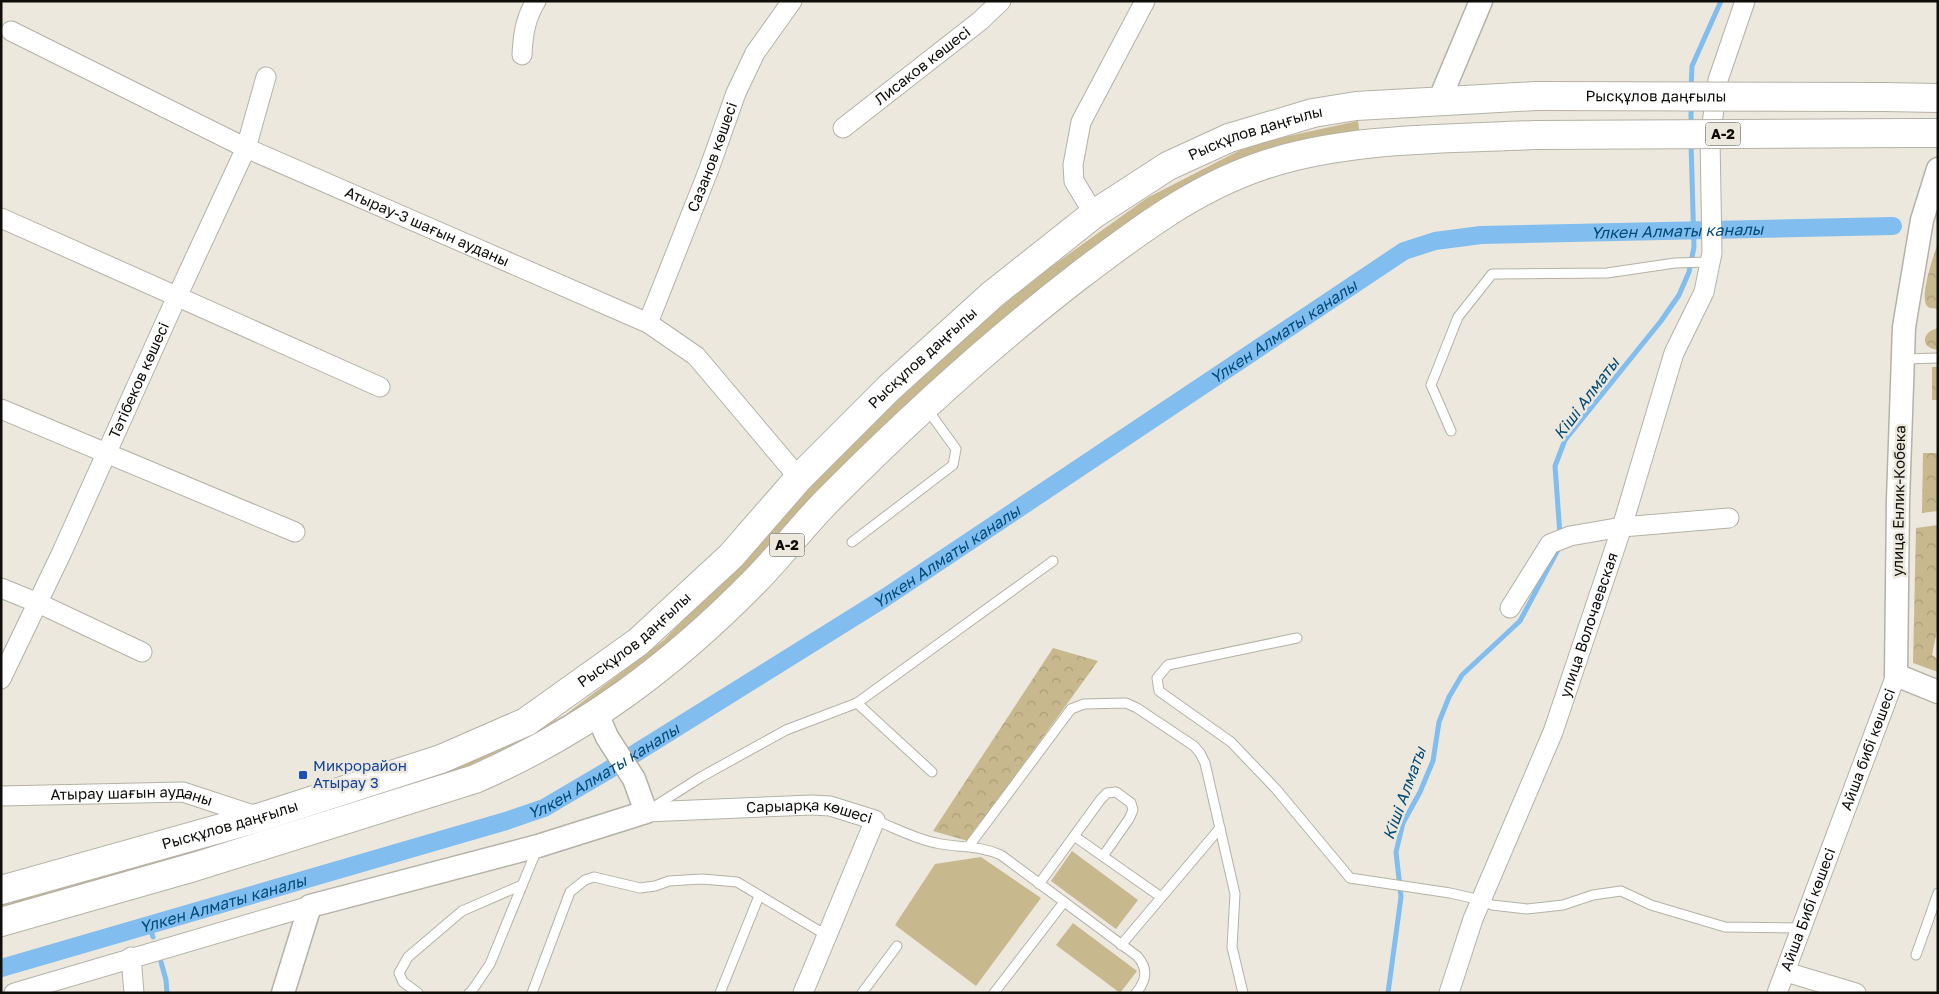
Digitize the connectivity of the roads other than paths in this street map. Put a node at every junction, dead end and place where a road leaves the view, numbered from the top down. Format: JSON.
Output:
{"nodes":[{"id":1,"x":536,"y":1,"type":"edge"},
{"id":2,"x":792,"y":1,"type":"edge"},
{"id":3,"x":1001,"y":1,"type":"edge"},
{"id":4,"x":1145,"y":1,"type":"edge"},
{"id":5,"x":1481,"y":1,"type":"edge"},
{"id":6,"x":1745,"y":1,"type":"edge"},
{"id":7,"x":11,"y":31,"type":"dead end"},
{"id":8,"x":522,"y":55,"type":"dead end"},
{"id":9,"x":266,"y":78,"type":"dead end"},
{"id":10,"x":1494,"y":98,"type":"junction"},
{"id":11,"x":1938,"y":98,"type":"edge"},
{"id":12,"x":1439,"y":101,"type":"junction"},
{"id":13,"x":844,"y":128,"type":"dead end"},
{"id":14,"x":1925,"y":133,"type":"edge"},
{"id":15,"x":1492,"y":137,"type":"junction"},
{"id":16,"x":246,"y":148,"type":"junction"},
{"id":17,"x":1938,"y":169,"type":"edge"},
{"id":18,"x":1094,"y":214,"type":"junction"},
{"id":19,"x":1,"y":218,"type":"edge"},
{"id":20,"x":1708,"y":259,"type":"junction"},
{"id":21,"x":177,"y":297,"type":"junction"},
{"id":22,"x":648,"y":323,"type":"junction"},
{"id":23,"x":1938,"y":358,"type":"edge"},
{"id":24,"x":1903,"y":359,"type":"junction"},
{"id":25,"x":380,"y":387,"type":"dead end"},
{"id":26,"x":925,"y":407,"type":"junction"},
{"id":27,"x":1,"y":409,"type":"edge"},
{"id":28,"x":1451,"y":432,"type":"dead end"},
{"id":29,"x":107,"y":453,"type":"junction"},
{"id":30,"x":799,"y":478,"type":"junction"},
{"id":31,"x":1729,"y":518,"type":"dead end"},
{"id":32,"x":1622,"y":527,"type":"junction"},
{"id":33,"x":295,"y":532,"type":"dead end"},
{"id":34,"x":852,"y":542,"type":"dead end"},
{"id":35,"x":1053,"y":561,"type":"dead end"},
{"id":36,"x":1,"y":588,"type":"edge"},
{"id":37,"x":38,"y":603,"type":"junction"},
{"id":38,"x":1510,"y":608,"type":"dead end"},
{"id":39,"x":1297,"y":638,"type":"dead end"},
{"id":40,"x":142,"y":652,"type":"dead end"},
{"id":41,"x":1896,"y":674,"type":"junction"},
{"id":42,"x":1,"y":679,"type":"edge"},
{"id":43,"x":1938,"y":692,"type":"edge"},
{"id":44,"x":856,"y":703,"type":"junction"},
{"id":45,"x":602,"y":726,"type":"junction"},
{"id":46,"x":932,"y":772,"type":"dead end"},
{"id":47,"x":1,"y":796,"type":"edge"},
{"id":48,"x":646,"y":812,"type":"junction"},
{"id":49,"x":260,"y":817,"type":"junction"},
{"id":50,"x":875,"y":820,"type":"junction"},
{"id":51,"x":1840,"y":826,"type":"joint"},
{"id":52,"x":1220,"y":828,"type":"junction"},
{"id":53,"x":1074,"y":836,"type":"junction"},
{"id":54,"x":538,"y":846,"type":"junction"},
{"id":55,"x":969,"y":846,"type":"junction"},
{"id":56,"x":1103,"y":856,"type":"junction"},
{"id":57,"x":1039,"y":884,"type":"junction"},
{"id":58,"x":522,"y":885,"type":"junction"},
{"id":59,"x":1,"y":890,"type":"edge"},
{"id":60,"x":1938,"y":894,"type":"edge"},
{"id":61,"x":760,"y":896,"type":"junction"},
{"id":62,"x":1161,"y":897,"type":"junction"},
{"id":63,"x":1481,"y":900,"type":"junction"},
{"id":64,"x":1064,"y":902,"type":"junction"},
{"id":65,"x":310,"y":906,"type":"junction"},
{"id":66,"x":1,"y":922,"type":"edge"},
{"id":67,"x":1802,"y":928,"type":"junction"},
{"id":68,"x":826,"y":935,"type":"junction"},
{"id":69,"x":1121,"y":944,"type":"junction"},
{"id":70,"x":897,"y":946,"type":"dead end"},
{"id":71,"x":1916,"y":955,"type":"dead end"},
{"id":72,"x":131,"y":957,"type":"junction"},
{"id":73,"x":1786,"y":972,"type":"junction"},
{"id":74,"x":403,"y":982,"type":"junction"},
{"id":75,"x":14,"y":993,"type":"edge"},
{"id":76,"x":134,"y":993,"type":"edge"},
{"id":77,"x":282,"y":993,"type":"edge"},
{"id":78,"x":399,"y":993,"type":"edge"},
{"id":79,"x":418,"y":993,"type":"edge"},
{"id":80,"x":469,"y":993,"type":"edge"},
{"id":81,"x":532,"y":993,"type":"edge"},
{"id":82,"x":720,"y":993,"type":"edge"},
{"id":83,"x":804,"y":993,"type":"edge"},
{"id":84,"x":862,"y":993,"type":"edge"},
{"id":85,"x":994,"y":993,"type":"edge"},
{"id":86,"x":1136,"y":993,"type":"edge"},
{"id":87,"x":1243,"y":993,"type":"edge"},
{"id":88,"x":1449,"y":993,"type":"edge"},
{"id":89,"x":1777,"y":993,"type":"edge"},
{"id":90,"x":1856,"y":993,"type":"edge"}],
"edges":[{"from":1,"to":8,"type":"street"},
{"from":2,"to":22,"type":"street","name":"Сазанов көшесі"},
{"from":3,"to":13,"type":"street","name":"Лисаков көшесі"},
{"from":4,"to":18,"type":"street"},
{"from":5,"to":12,"type":"street"},
{"from":6,"to":20,"type":"street","name":"улица Волочаевская"},
{"from":7,"to":16,"type":"street","name":"Атырау-3 шағын ауданы"},
{"from":9,"to":16,"type":"street","name":"Тәтібеков көшесі"},
{"from":10,"to":11,"type":"main road","name":"Рысқұлов даңғылы","number":"A-2","bridge":true},
{"from":10,"to":12,"type":"main road","name":"Рысқұлов даңғылы","number":"A-2"},
{"from":10,"to":15,"type":"main road"},
{"from":12,"to":18,"type":"main road","name":"Рысқұлов даңғылы","number":"A-2"},
{"from":14,"to":15,"type":"main road","name":"Рысқұлов даңғылы","number":"A-2","bridge":true},
{"from":15,"to":26,"type":"main road","name":"Рысқұлов даңғылы","number":"A-2"},
{"from":16,"to":21,"type":"street","name":"Тәтібеков көшесі"},
{"from":16,"to":22,"type":"street","name":"Атырау-3 шағын ауданы"},
{"from":17,"to":24,"type":"street","name":"улица Енлик-Кобека"},
{"from":18,"to":30,"type":"main road","name":"Рысқұлов даңғылы","number":"A-2"},
{"from":19,"to":21,"type":"street"},
{"from":20,"to":28,"type":"lane"},
{"from":20,"to":32,"type":"street","name":"улица Волочаевская"},
{"from":21,"to":25,"type":"street"},
{"from":21,"to":29,"type":"street","name":"Тәтібеков көшесі"},
{"from":22,"to":30,"type":"street","name":"Атырау-3 шағын ауданы"},
{"from":23,"to":24,"type":"lane"},
{"from":24,"to":41,"type":"street","name":"улица Енлик-Кобека"},
{"from":26,"to":34,"type":"lane"},
{"from":26,"to":45,"type":"main road","name":"Рысқұлов даңғылы","number":"A-2"},
{"from":27,"to":29,"type":"street"},
{"from":29,"to":33,"type":"street"},
{"from":29,"to":37,"type":"street","name":"Тәтібеков көшесі"},
{"from":30,"to":49,"type":"main road","name":"Рысқұлов даңғылы","number":"A-2"},
{"from":31,"to":32,"type":"street"},
{"from":32,"to":38,"type":"street"},
{"from":32,"to":63,"type":"street","name":"улица Волочаевская"},
{"from":35,"to":44,"type":"lane"},
{"from":36,"to":37,"type":"street"},
{"from":37,"to":40,"type":"street"},
{"from":37,"to":42,"type":"street","name":"Тәтібеков көшесі"},
{"from":39,"to":63,"type":"lane"},
{"from":41,"to":43,"type":"street"},
{"from":41,"to":51,"type":"street","name":"Айша бибі көшесі"},
{"from":44,"to":46,"type":"lane"},
{"from":44,"to":48,"type":"lane"},
{"from":45,"to":48,"type":"street"},
{"from":45,"to":66,"type":"main road","name":"Рысқұлов даңғылы","number":"A-2"},
{"from":47,"to":49,"type":"street","name":"Атырау шағын ауданы"},
{"from":48,"to":50,"type":"street","name":"Сарыарқа көшесі"},
{"from":48,"to":54,"type":"street"},
{"from":49,"to":59,"type":"main road","name":"Рысқұлов даңғылы","number":"A-2"},
{"from":50,"to":55,"type":"lane"},
{"from":50,"to":68,"type":"street","name":"Сарыарқа көшесі"},
{"from":51,"to":67,"type":"street","name":"Айша Бибі көшесі"},
{"from":52,"to":55,"type":"lane"},
{"from":52,"to":62,"type":"lane"},
{"from":52,"to":87,"type":"lane"},
{"from":53,"to":56,"type":"lane"},
{"from":53,"to":56,"type":"lane"},
{"from":53,"to":57,"type":"lane"},
{"from":54,"to":58,"type":"lane"},
{"from":54,"to":65,"type":"street"},
{"from":55,"to":57,"type":"lane"},
{"from":56,"to":62,"type":"lane"},
{"from":57,"to":64,"type":"lane"},
{"from":58,"to":74,"type":"lane"},
{"from":58,"to":80,"type":"lane"},
{"from":60,"to":71,"type":"lane"},
{"from":61,"to":68,"type":"lane"},
{"from":61,"to":81,"type":"lane"},
{"from":61,"to":82,"type":"lane"},
{"from":62,"to":69,"type":"lane"},
{"from":63,"to":67,"type":"lane"},
{"from":63,"to":88,"type":"street","name":"улица Волочаевская"},
{"from":64,"to":69,"type":"lane"},
{"from":64,"to":85,"type":"lane"},
{"from":65,"to":72,"type":"street"},
{"from":65,"to":77,"type":"street"},
{"from":67,"to":73,"type":"street","name":"Айша Бибі көшесі"},
{"from":68,"to":83,"type":"street","name":"Сарыарқа көшесі"},
{"from":69,"to":86,"type":"lane"},
{"from":70,"to":84,"type":"lane"},
{"from":72,"to":75,"type":"street"},
{"from":72,"to":76,"type":"street"},
{"from":73,"to":89,"type":"street","name":"Айша Бибі көшесі"},
{"from":73,"to":90,"type":"street"},
{"from":74,"to":78,"type":"lane"},
{"from":74,"to":79,"type":"lane"}]}
